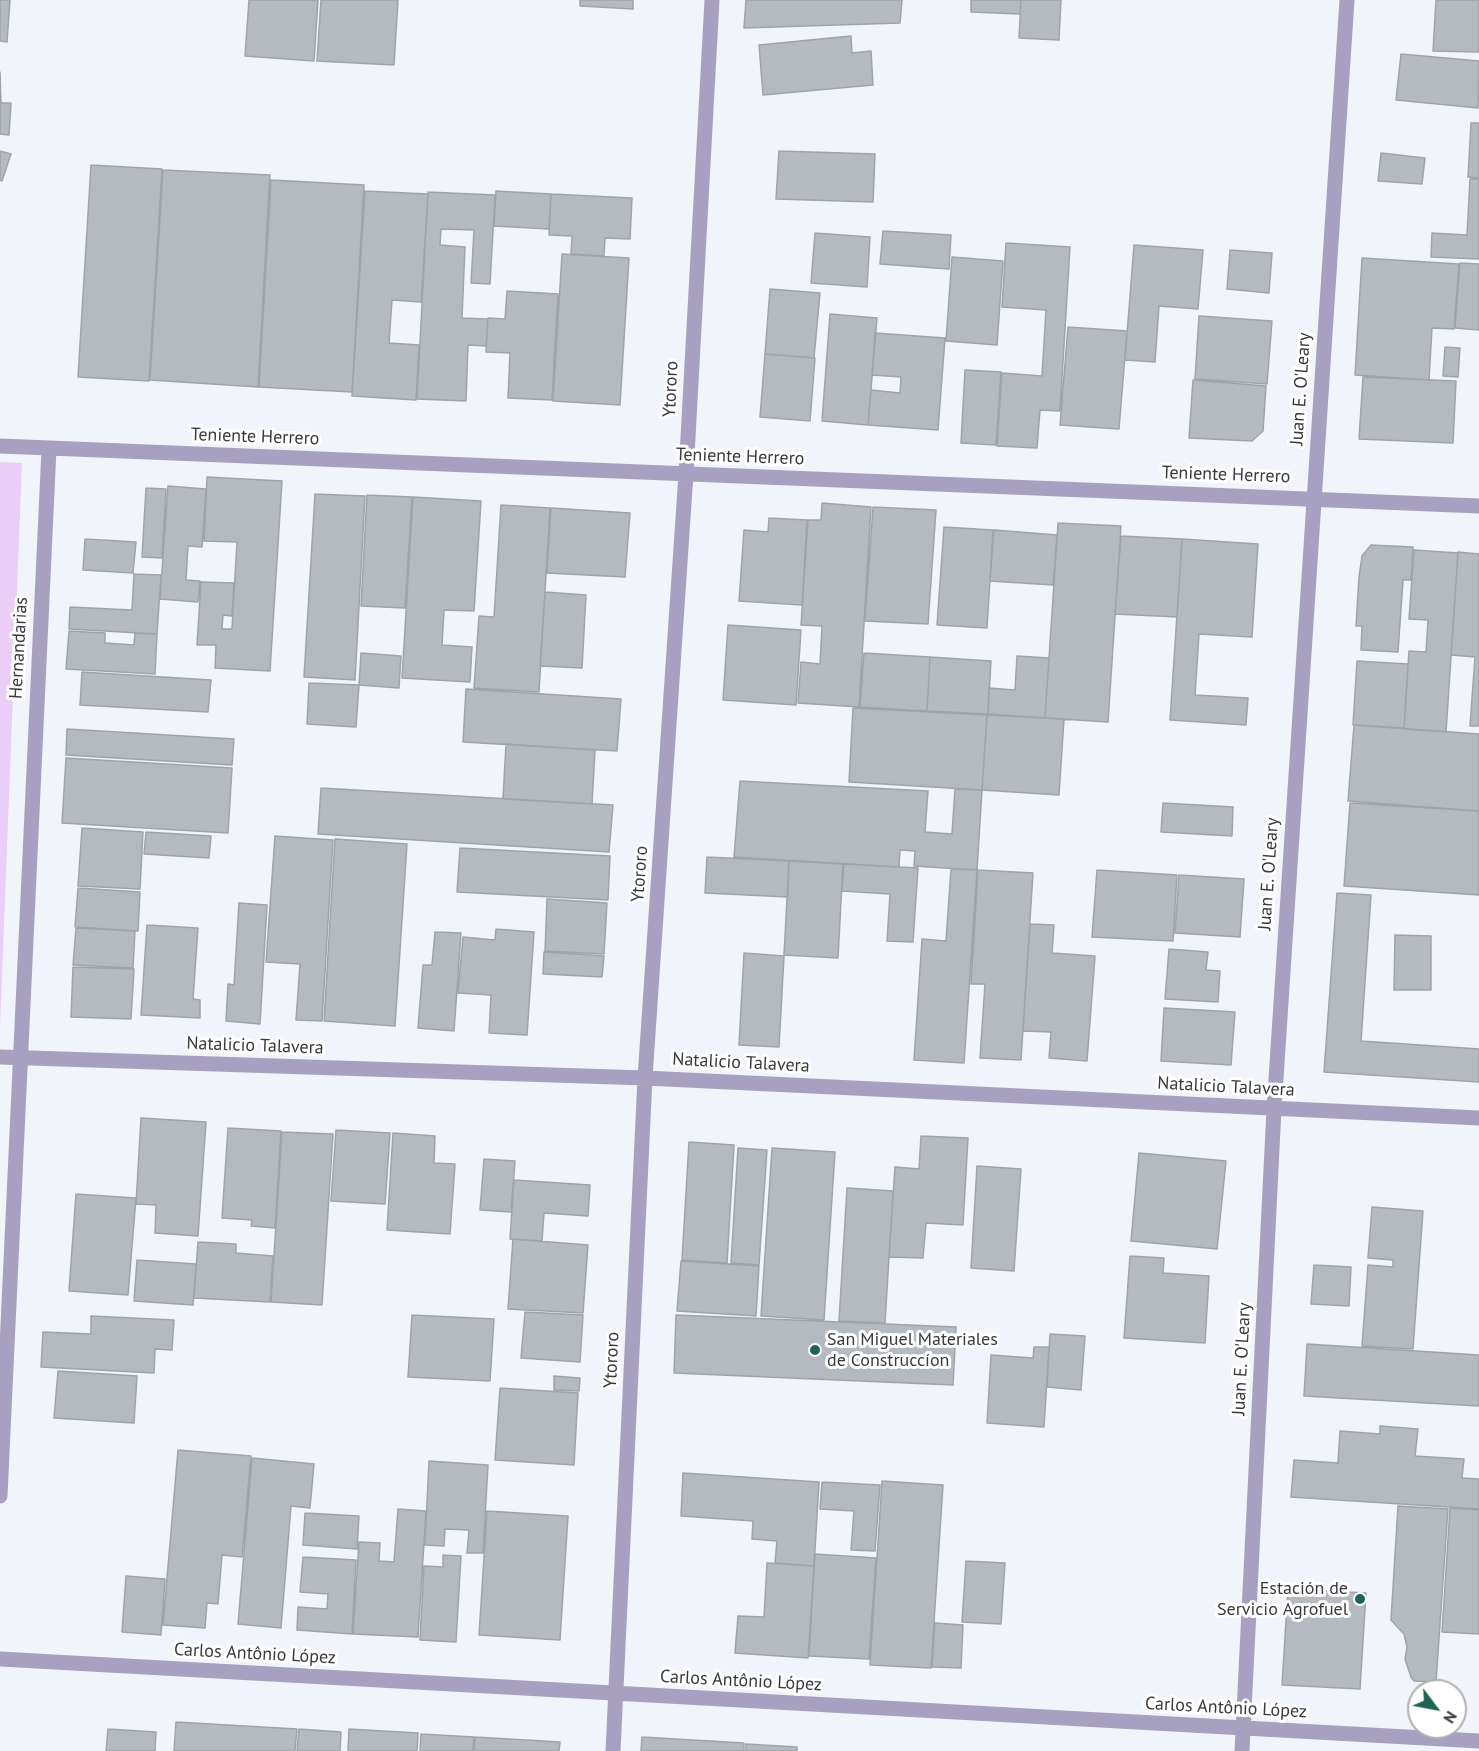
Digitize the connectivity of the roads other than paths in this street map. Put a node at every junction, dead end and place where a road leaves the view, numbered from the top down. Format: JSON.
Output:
{"nodes":[{"id":1,"x":712,"y":0,"type":"edge"},
{"id":2,"x":1347,"y":0,"type":"edge"},
{"id":3,"x":0,"y":446,"type":"edge"},
{"id":4,"x":49,"y":448,"type":"junction"},
{"id":5,"x":686,"y":474,"type":"junction"},
{"id":6,"x":1313,"y":498,"type":"junction"},
{"id":7,"x":1479,"y":506,"type":"edge"},
{"id":8,"x":0,"y":1057,"type":"edge"},
{"id":9,"x":18,"y":1058,"type":"junction"},
{"id":10,"x":645,"y":1078,"type":"junction"},
{"id":11,"x":1274,"y":1109,"type":"junction"},
{"id":12,"x":1479,"y":1118,"type":"edge"},
{"id":13,"x":0,"y":1496,"type":"edge"},
{"id":14,"x":0,"y":1659,"type":"edge"},
{"id":15,"x":616,"y":1693,"type":"junction"},
{"id":16,"x":1244,"y":1729,"type":"junction"},
{"id":17,"x":1479,"y":1742,"type":"edge"},
{"id":18,"x":613,"y":1751,"type":"edge"},
{"id":19,"x":1242,"y":1751,"type":"edge"}],
"edges":[{"from":1,"to":5,"type":"street","name":"Ytororo"},
{"from":2,"to":6,"type":"street","name":"Juan E. O'Leary"},
{"from":3,"to":4,"type":"street","name":"Teniente Herrero"},
{"from":4,"to":5,"type":"street","name":"Teniente Herrero"},
{"from":4,"to":9,"type":"street","name":"Hernandarias"},
{"from":5,"to":6,"type":"street","name":"Teniente Herrero"},
{"from":5,"to":10,"type":"street","name":"Ytororo"},
{"from":6,"to":7,"type":"street","name":"Teniente Herrero"},
{"from":6,"to":11,"type":"street","name":"Juan E. O'Leary"},
{"from":8,"to":9,"type":"street","name":"Natalicio Talavera"},
{"from":9,"to":10,"type":"street","name":"Natalicio Talavera"},
{"from":9,"to":13,"type":"street","name":"Hernandarias"},
{"from":10,"to":11,"type":"street","name":"Natalicio Talavera"},
{"from":10,"to":15,"type":"street","name":"Ytororo"},
{"from":11,"to":12,"type":"street","name":"Natalicio Talavera"},
{"from":11,"to":16,"type":"street","name":"Juan E. O'Leary"},
{"from":14,"to":15,"type":"street","name":"Carlos Antônio López"},
{"from":15,"to":16,"type":"street","name":"Carlos Antônio López"},
{"from":15,"to":18,"type":"street","name":"Ytororo"},
{"from":16,"to":17,"type":"street","name":"Carlos Antônio López"},
{"from":16,"to":19,"type":"street","name":"Juan E. O'Leary"}]}
